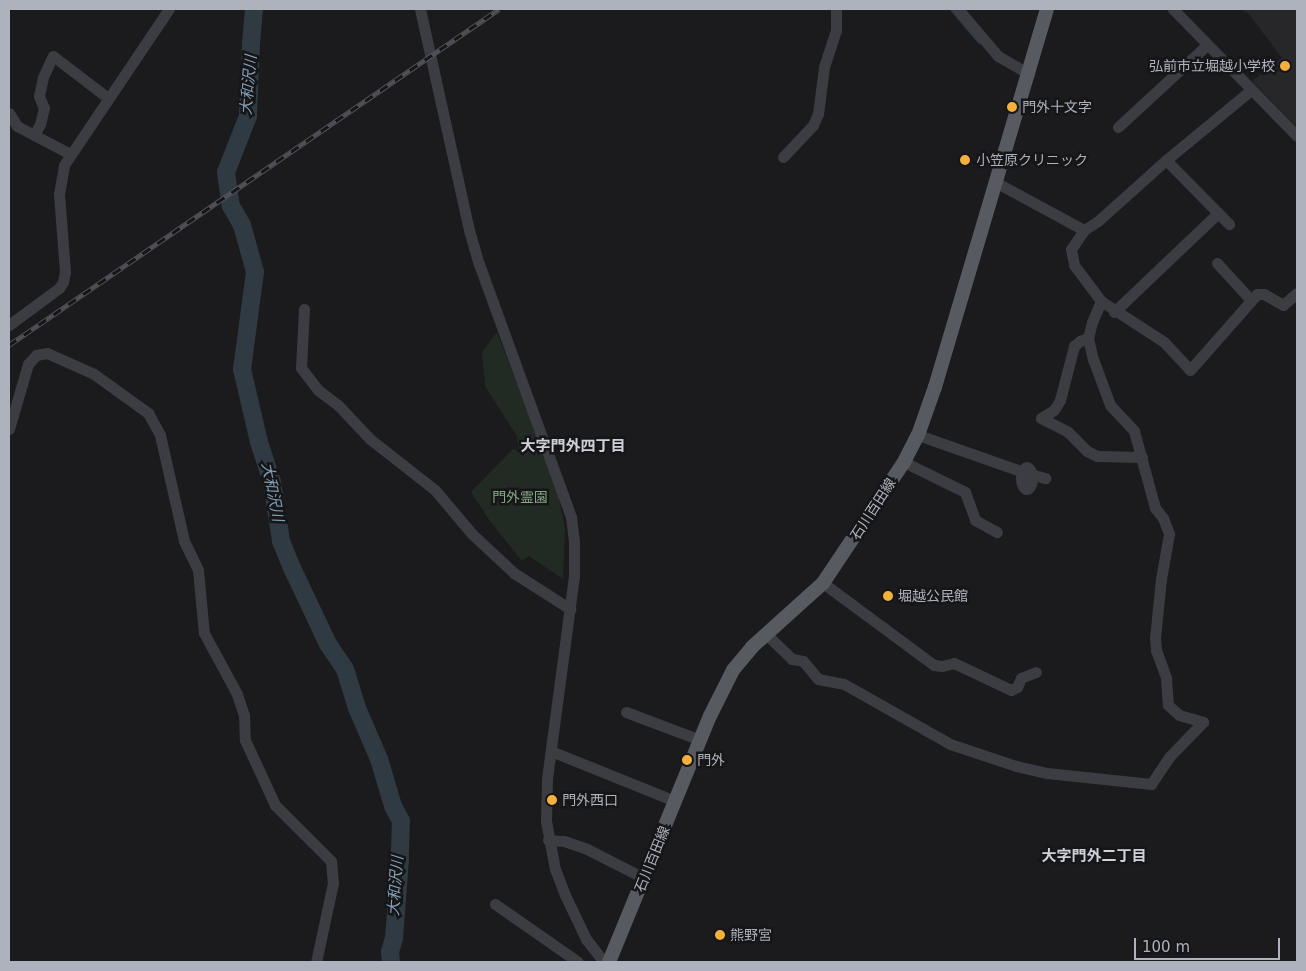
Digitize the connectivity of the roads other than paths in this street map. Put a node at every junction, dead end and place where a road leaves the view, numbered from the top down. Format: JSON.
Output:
{"nodes":[{"id":1,"x":169,"y":9,"type":"edge"},
{"id":2,"x":420,"y":9,"type":"edge"},
{"id":3,"x":836,"y":9,"type":"edge"},
{"id":4,"x":958,"y":9,"type":"edge"},
{"id":5,"x":1047,"y":9,"type":"edge"},
{"id":6,"x":1173,"y":9,"type":"edge"},
{"id":7,"x":1207,"y":45,"type":"junction"},
{"id":8,"x":1029,"y":74,"type":"junction"},
{"id":9,"x":1251,"y":90,"type":"junction"},
{"id":10,"x":108,"y":98,"type":"junction"},
{"id":11,"x":9,"y":113,"type":"edge"},
{"id":12,"x":1118,"y":127,"type":"dead end"},
{"id":13,"x":34,"y":134,"type":"junction"},
{"id":14,"x":1297,"y":136,"type":"edge"},
{"id":15,"x":70,"y":154,"type":"junction"},
{"id":16,"x":783,"y":157,"type":"dead end"},
{"id":17,"x":1166,"y":160,"type":"junction"},
{"id":18,"x":997,"y":183,"type":"junction"},
{"id":19,"x":1218,"y":212,"type":"junction"},
{"id":20,"x":1230,"y":224,"type":"dead end"},
{"id":21,"x":1084,"y":230,"type":"junction"},
{"id":22,"x":1217,"y":263,"type":"dead end"},
{"id":23,"x":1297,"y":293,"type":"edge"},
{"id":24,"x":1250,"y":299,"type":"junction"},
{"id":25,"x":1101,"y":302,"type":"junction"},
{"id":26,"x":304,"y":309,"type":"dead end"},
{"id":27,"x":1114,"y":312,"type":"junction"},
{"id":28,"x":9,"y":325,"type":"edge"},
{"id":29,"x":1088,"y":338,"type":"junction"},
{"id":30,"x":9,"y":429,"type":"edge"},
{"id":31,"x":918,"y":434,"type":"junction"},
{"id":32,"x":1142,"y":457,"type":"junction"},
{"id":33,"x":904,"y":462,"type":"junction"},
{"id":34,"x":1045,"y":478,"type":"dead end"},
{"id":35,"x":997,"y":532,"type":"dead end"},
{"id":36,"x":823,"y":583,"type":"junction"},
{"id":37,"x":570,"y":609,"type":"junction"},
{"id":38,"x":766,"y":634,"type":"junction"},
{"id":39,"x":1036,"y":672,"type":"dead end"},
{"id":40,"x":626,"y":712,"type":"dead end"},
{"id":41,"x":700,"y":740,"type":"junction"},
{"id":42,"x":551,"y":751,"type":"junction"},
{"id":43,"x":675,"y":801,"type":"junction"},
{"id":44,"x":548,"y":840,"type":"junction"},
{"id":45,"x":644,"y":878,"type":"junction"},
{"id":46,"x":496,"y":904,"type":"dead end"},
{"id":47,"x":316,"y":962,"type":"edge"},
{"id":48,"x":578,"y":962,"type":"edge"},
{"id":49,"x":604,"y":962,"type":"edge"},
{"id":50,"x":609,"y":962,"type":"edge"}],
"edges":[{"from":1,"to":10,"type":"street"},
{"from":2,"to":37,"type":"street"},
{"from":3,"to":16,"type":"street"},
{"from":4,"to":8,"type":"street"},
{"from":5,"to":8,"type":"main road","name":"石川百田線"},
{"from":6,"to":7,"type":"street"},
{"from":7,"to":9,"type":"street"},
{"from":7,"to":12,"type":"street"},
{"from":8,"to":18,"type":"main road","name":"石川百田線"},
{"from":9,"to":14,"type":"street"},
{"from":9,"to":17,"type":"street"},
{"from":10,"to":13,"type":"street"},
{"from":10,"to":15,"type":"street"},
{"from":11,"to":13,"type":"street"},
{"from":13,"to":15,"type":"street"},
{"from":15,"to":28,"type":"street"},
{"from":17,"to":19,"type":"street"},
{"from":17,"to":21,"type":"street"},
{"from":18,"to":21,"type":"street"},
{"from":18,"to":31,"type":"main road","name":"石川百田線"},
{"from":19,"to":20,"type":"street"},
{"from":19,"to":27,"type":"street"},
{"from":21,"to":25,"type":"street"},
{"from":22,"to":24,"type":"street"},
{"from":23,"to":24,"type":"street"},
{"from":24,"to":27,"type":"street"},
{"from":25,"to":27,"type":"street"},
{"from":25,"to":29,"type":"street"},
{"from":26,"to":37,"type":"street"},
{"from":29,"to":32,"type":"street"},
{"from":29,"to":32,"type":"street"},
{"from":30,"to":47,"type":"street"},
{"from":31,"to":33,"type":"main road","name":"石川百田線"},
{"from":31,"to":34,"type":"street"},
{"from":32,"to":38,"type":"street"},
{"from":33,"to":35,"type":"street"},
{"from":33,"to":36,"type":"main road","name":"石川百田線"},
{"from":36,"to":38,"type":"main road","name":"石川百田線"},
{"from":36,"to":39,"type":"street"},
{"from":37,"to":42,"type":"street"},
{"from":38,"to":41,"type":"main road","name":"石川百田線"},
{"from":40,"to":41,"type":"street"},
{"from":41,"to":43,"type":"main road","name":"石川百田線"},
{"from":42,"to":43,"type":"street"},
{"from":42,"to":44,"type":"street"},
{"from":43,"to":45,"type":"main road","name":"石川百田線"},
{"from":44,"to":45,"type":"street"},
{"from":44,"to":49,"type":"street"},
{"from":45,"to":50,"type":"main road","name":"石川百田線"},
{"from":46,"to":48,"type":"street"}]}
